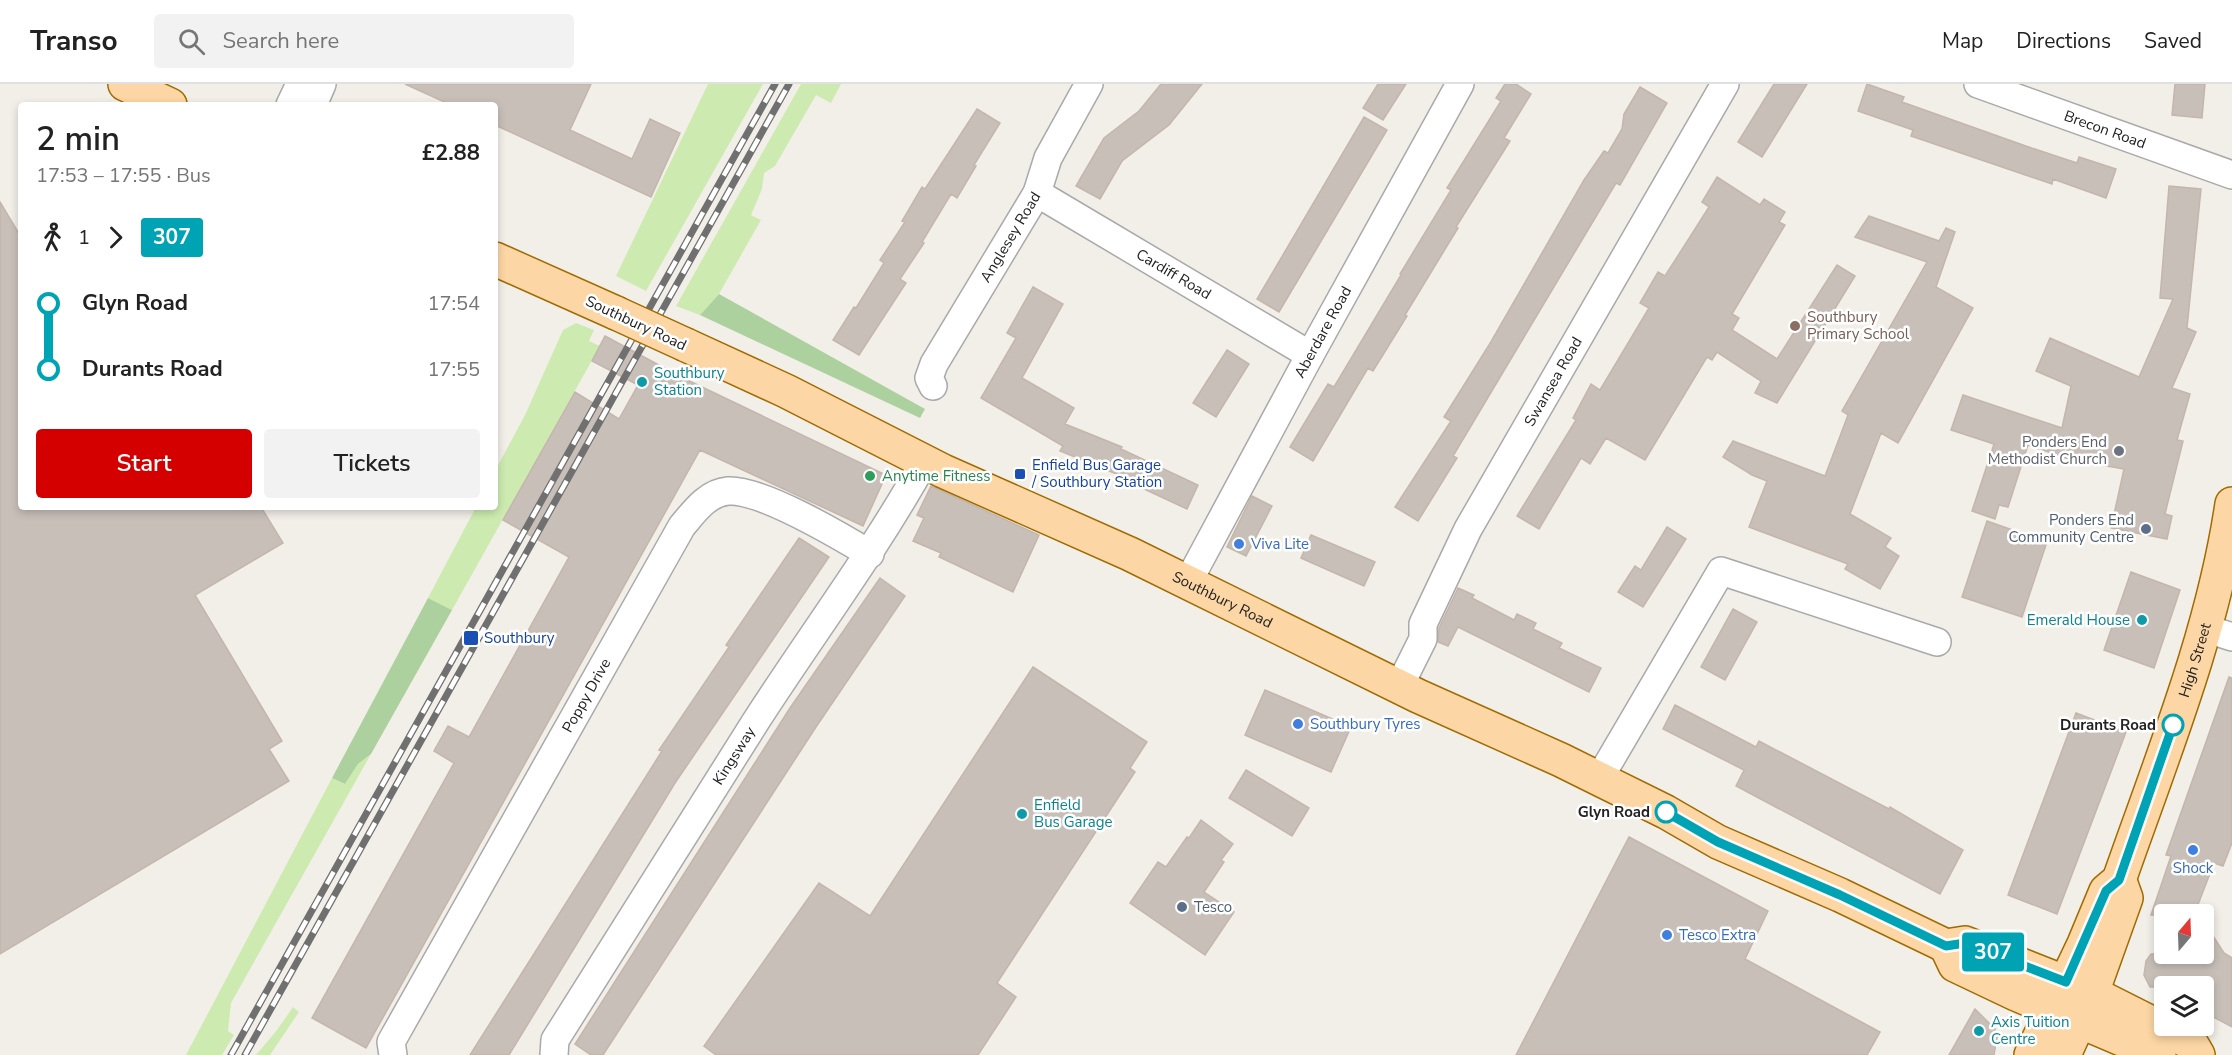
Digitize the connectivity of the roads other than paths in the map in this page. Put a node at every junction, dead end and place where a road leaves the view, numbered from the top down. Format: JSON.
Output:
{"nodes":[{"id":1,"x":125,"y":84,"type":"edge"},
{"id":2,"x":300,"y":84,"type":"edge"},
{"id":3,"x":323,"y":84,"type":"edge"},
{"id":4,"x":1089,"y":84,"type":"edge"},
{"id":5,"x":1460,"y":84,"type":"edge"},
{"id":6,"x":1725,"y":84,"type":"edge"},
{"id":7,"x":1978,"y":84,"type":"edge"},
{"id":8,"x":164,"y":102,"type":"edge"},
{"id":9,"x":291,"y":102,"type":"edge"},
{"id":10,"x":314,"y":102,"type":"edge"},
{"id":11,"x":325,"y":102,"type":"edge"},
{"id":12,"x":2232,"y":175,"type":"edge"},
{"id":13,"x":1037,"y":193,"type":"junction"},
{"id":14,"x":498,"y":260,"type":"edge"},
{"id":15,"x":1310,"y":355,"type":"junction"},
{"id":16,"x":933,"y":386,"type":"dead end"},
{"id":17,"x":924,"y":462,"type":"junction"},
{"id":18,"x":2232,"y":504,"type":"edge"},
{"id":19,"x":870,"y":554,"type":"junction"},
{"id":20,"x":1188,"y":582,"type":"junction"},
{"id":21,"x":2218,"y":633,"type":"edge"},
{"id":22,"x":1937,"y":642,"type":"dead end"},
{"id":23,"x":1399,"y":687,"type":"junction"},
{"id":24,"x":1599,"y":779,"type":"junction"},
{"id":25,"x":2073,"y":1001,"type":"junction"},
{"id":26,"x":392,"y":1049,"type":"edge"},
{"id":27,"x":554,"y":1055,"type":"edge"},
{"id":28,"x":2031,"y":1055,"type":"edge"},
{"id":29,"x":2064,"y":1055,"type":"edge"},
{"id":30,"x":2159,"y":1055,"type":"edge"},
{"id":31,"x":2198,"y":1055,"type":"edge"}],
"edges":[{"from":1,"to":8,"type":"main road"},
{"from":2,"to":9,"type":"street"},
{"from":3,"to":10,"type":"street"},
{"from":3,"to":11,"type":"street"},
{"from":4,"to":13,"type":"street","name":"Anglesey Road"},
{"from":5,"to":15,"type":"street","name":"Aberdare Road"},
{"from":6,"to":23,"type":"street","name":"Swansea Road"},
{"from":7,"to":12,"type":"street","name":"Brecon Road"},
{"from":13,"to":15,"type":"street","name":"Cardiff Road"},
{"from":13,"to":16,"type":"street","name":"Anglesey Road"},
{"from":14,"to":17,"type":"main road","name":"Southbury Road","bridge":true},
{"from":15,"to":20,"type":"street","name":"Aberdare Road"},
{"from":17,"to":19,"type":"street","name":"Kingsway"},
{"from":17,"to":20,"type":"main road","name":"Southbury Road"},
{"from":18,"to":21,"type":"main road","name":"High Street"},
{"from":19,"to":26,"type":"street","name":"Poppy Drive"},
{"from":19,"to":27,"type":"street","name":"Kingsway"},
{"from":20,"to":23,"type":"main road","name":"Southbury Road"},
{"from":21,"to":25,"type":"main road","name":"High Street"},
{"from":22,"to":24,"type":"street"},
{"from":23,"to":24,"type":"main road","name":"Southbury Road"},
{"from":24,"to":25,"type":"main road","name":"Southbury Road"},
{"from":25,"to":28,"type":"main road","name":"High Street"},
{"from":25,"to":29,"type":"main road","name":"High Street"},
{"from":25,"to":30,"type":"main road"},
{"from":25,"to":31,"type":"main road"}]}
